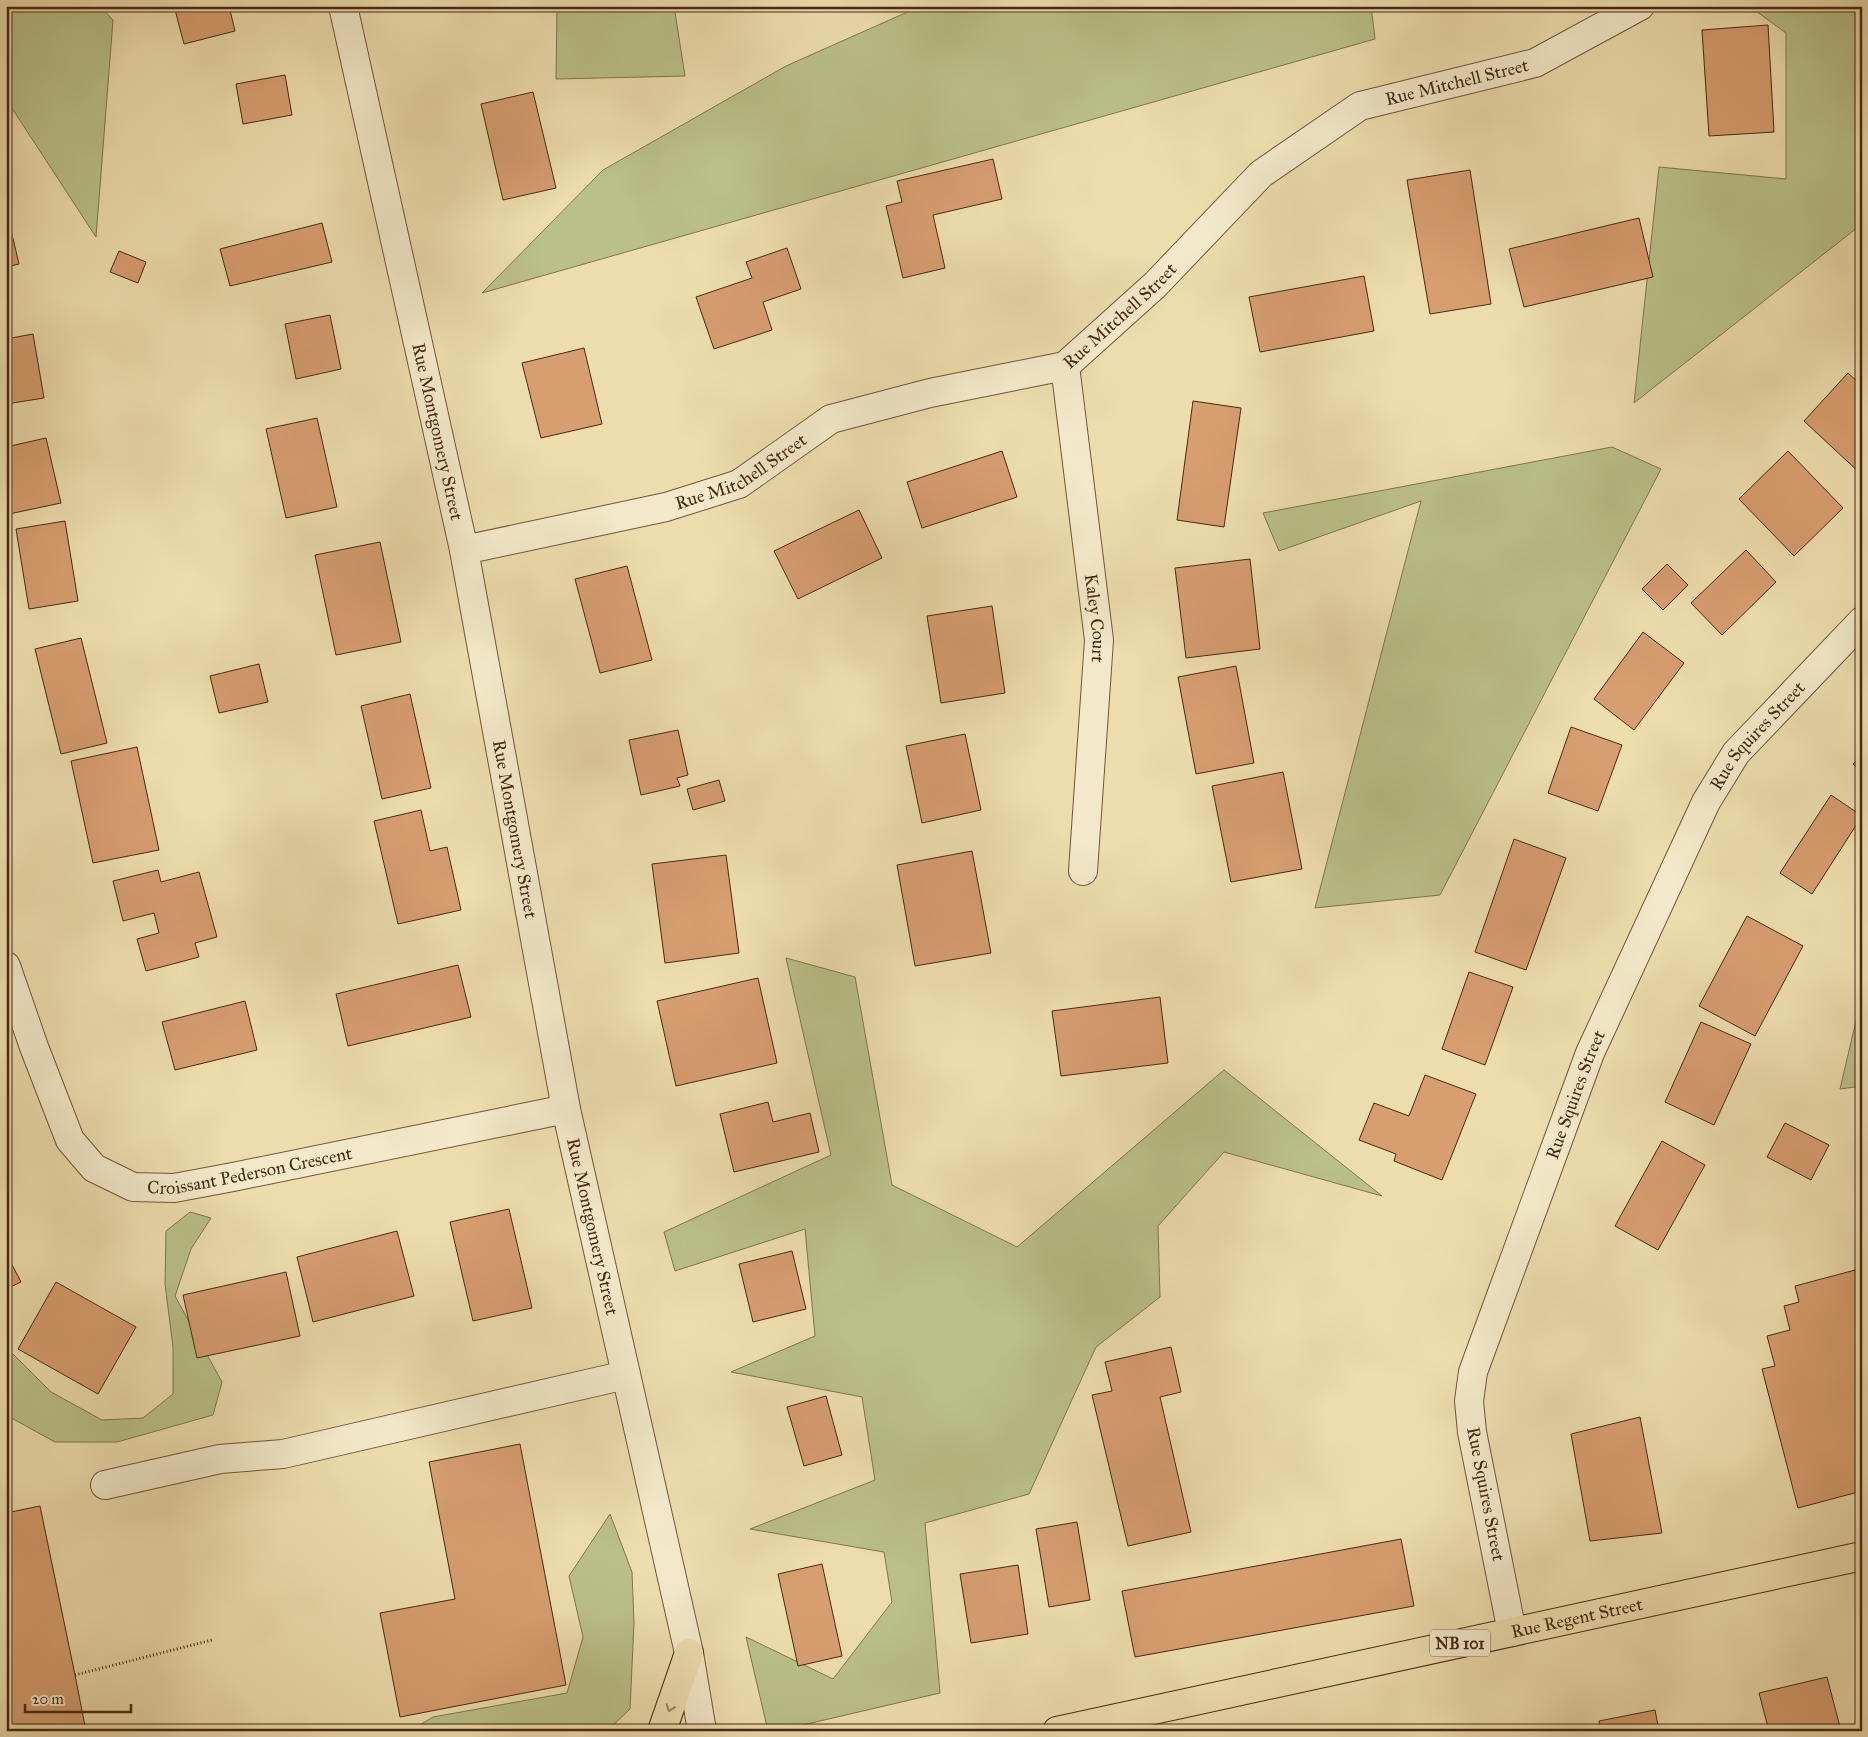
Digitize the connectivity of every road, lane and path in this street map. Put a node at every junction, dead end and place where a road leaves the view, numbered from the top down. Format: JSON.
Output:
{"nodes":[{"id":1,"x":343,"y":6,"type":"edge"},
{"id":2,"x":1640,"y":6,"type":"edge"},
{"id":3,"x":1065,"y":366,"type":"junction"},
{"id":4,"x":464,"y":550,"type":"junction"},
{"id":5,"x":1862,"y":621,"type":"edge"},
{"id":6,"x":1083,"y":871,"type":"dead end"},
{"id":7,"x":6,"y":966,"type":"edge"},
{"id":8,"x":566,"y":1109,"type":"junction"},
{"id":9,"x":626,"y":1375,"type":"junction"},
{"id":10,"x":105,"y":1485,"type":"dead end"},
{"id":11,"x":1862,"y":1556,"type":"edge"},
{"id":12,"x":1512,"y":1632,"type":"junction"},
{"id":13,"x":212,"y":1640,"type":"dead end"},
{"id":14,"x":689,"y":1653,"type":"junction"},
{"id":15,"x":75,"y":1675,"type":"dead end"},
{"id":16,"x":662,"y":1731,"type":"edge"},
{"id":17,"x":702,"y":1731,"type":"edge"},
{"id":18,"x":1058,"y":1731,"type":"edge"}],
"edges":[{"from":1,"to":4,"type":"street","name":"Rue Montgomery Street"},
{"from":2,"to":3,"type":"street","name":"Rue Mitchell Street"},
{"from":3,"to":4,"type":"street","name":"Rue Mitchell Street"},
{"from":3,"to":6,"type":"street","name":"Kaley Court"},
{"from":4,"to":8,"type":"street","name":"Rue Montgomery Street"},
{"from":5,"to":12,"type":"street","name":"Rue Squires Street"},
{"from":7,"to":8,"type":"street","name":"Croissant Pederson Crescent"},
{"from":8,"to":9,"type":"street","name":"Rue Montgomery Street"},
{"from":9,"to":10,"type":"street"},
{"from":9,"to":14,"type":"street","name":"Rue Montgomery Street"},
{"from":11,"to":12,"type":"main road","name":"Rue Regent Street","number":"NB 101"},
{"from":12,"to":18,"type":"main road","name":"Rue Regent Street","number":"NB 101"},
{"from":13,"to":15,"type":"path"},
{"from":14,"to":16,"type":"main road","one_way":true},
{"from":14,"to":17,"type":"street","name":"Rue Montgomery Street"}]}
